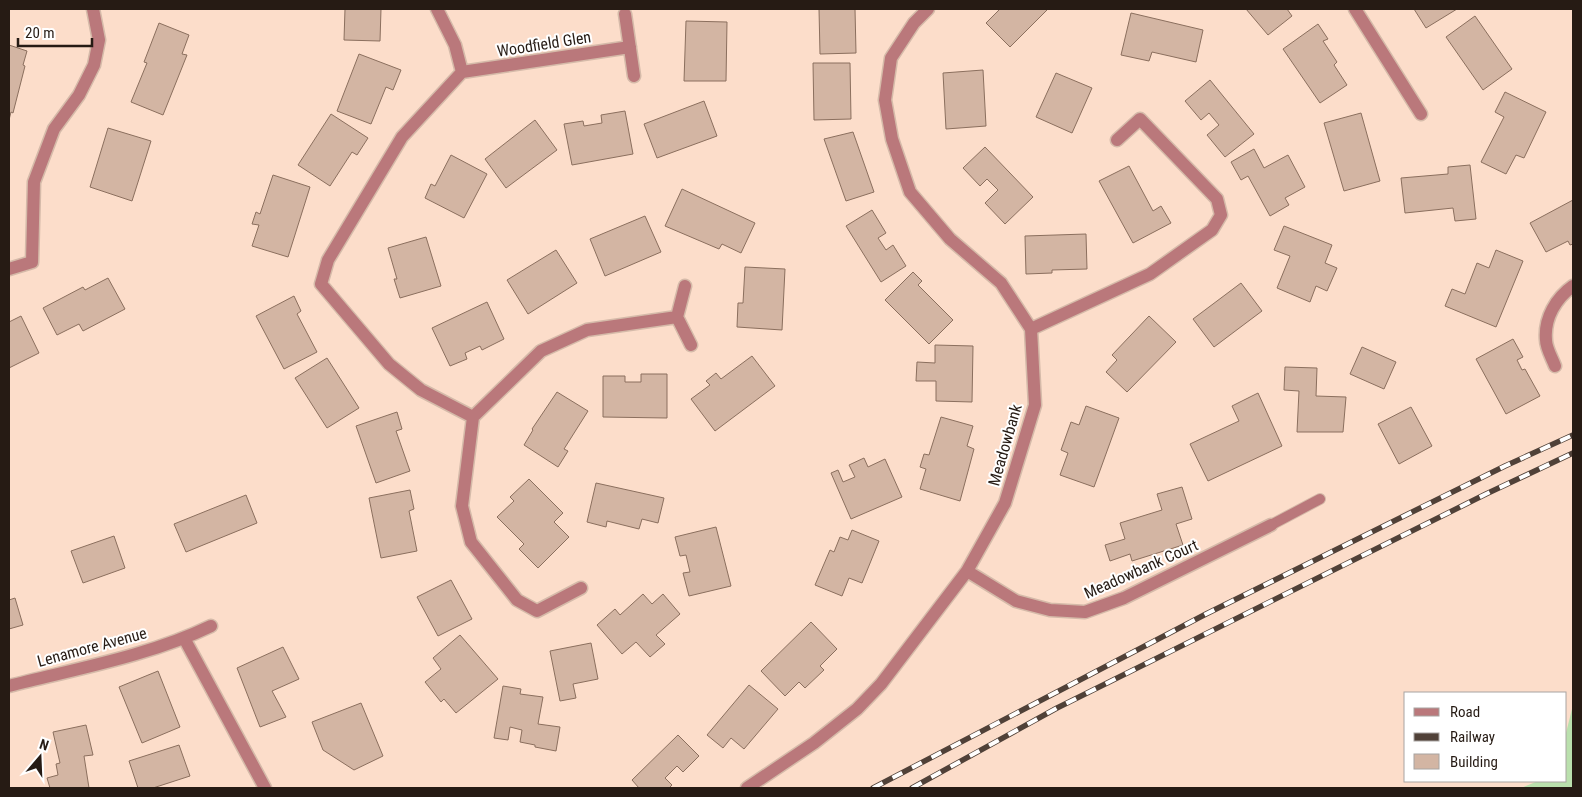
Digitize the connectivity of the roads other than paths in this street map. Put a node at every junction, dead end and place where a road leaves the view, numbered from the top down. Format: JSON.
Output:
{"nodes":[{"id":1,"x":94,"y":9,"type":"edge"},
{"id":2,"x":437,"y":9,"type":"edge"},
{"id":3,"x":928,"y":9,"type":"edge"},
{"id":4,"x":1355,"y":9,"type":"edge"},
{"id":5,"x":625,"y":14,"type":"dead end"},
{"id":6,"x":630,"y":47,"type":"junction"},
{"id":7,"x":462,"y":72,"type":"junction"},
{"id":8,"x":634,"y":76,"type":"dead end"},
{"id":9,"x":1421,"y":114,"type":"dead end"},
{"id":10,"x":1117,"y":140,"type":"dead end"},
{"id":11,"x":9,"y":269,"type":"edge"},
{"id":12,"x":685,"y":286,"type":"dead end"},
{"id":13,"x":1573,"y":286,"type":"edge"},
{"id":14,"x":677,"y":317,"type":"junction"},
{"id":15,"x":1031,"y":329,"type":"junction"},
{"id":16,"x":691,"y":345,"type":"dead end"},
{"id":17,"x":1554,"y":366,"type":"dead end"},
{"id":18,"x":473,"y":417,"type":"junction"},
{"id":19,"x":1320,"y":499,"type":"dead end"},
{"id":20,"x":1271,"y":525,"type":"joint"},
{"id":21,"x":967,"y":571,"type":"junction"},
{"id":22,"x":581,"y":588,"type":"dead end"},
{"id":23,"x":211,"y":626,"type":"dead end"},
{"id":24,"x":184,"y":638,"type":"junction"},
{"id":25,"x":9,"y":686,"type":"edge"},
{"id":26,"x":265,"y":788,"type":"edge"},
{"id":27,"x":748,"y":788,"type":"edge"}],
"edges":[{"from":1,"to":11,"type":"street"},
{"from":2,"to":7,"type":"street"},
{"from":3,"to":15,"type":"street"},
{"from":4,"to":9,"type":"street"},
{"from":5,"to":6,"type":"street"},
{"from":6,"to":7,"type":"street","name":"Woodfield Glen"},
{"from":6,"to":8,"type":"street"},
{"from":7,"to":18,"type":"street"},
{"from":10,"to":15,"type":"street"},
{"from":12,"to":14,"type":"street"},
{"from":13,"to":17,"type":"street"},
{"from":14,"to":16,"type":"street"},
{"from":14,"to":18,"type":"street"},
{"from":15,"to":21,"type":"street","name":"Meadowbank"},
{"from":18,"to":22,"type":"street"},
{"from":19,"to":20,"type":"lane"},
{"from":20,"to":21,"type":"street","name":"Meadowbank Court"},
{"from":21,"to":27,"type":"street","name":"Meadowbank"},
{"from":23,"to":24,"type":"street","name":"Lenamore Avenue"},
{"from":24,"to":25,"type":"street","name":"Lenamore Avenue"},
{"from":24,"to":26,"type":"street"}]}
